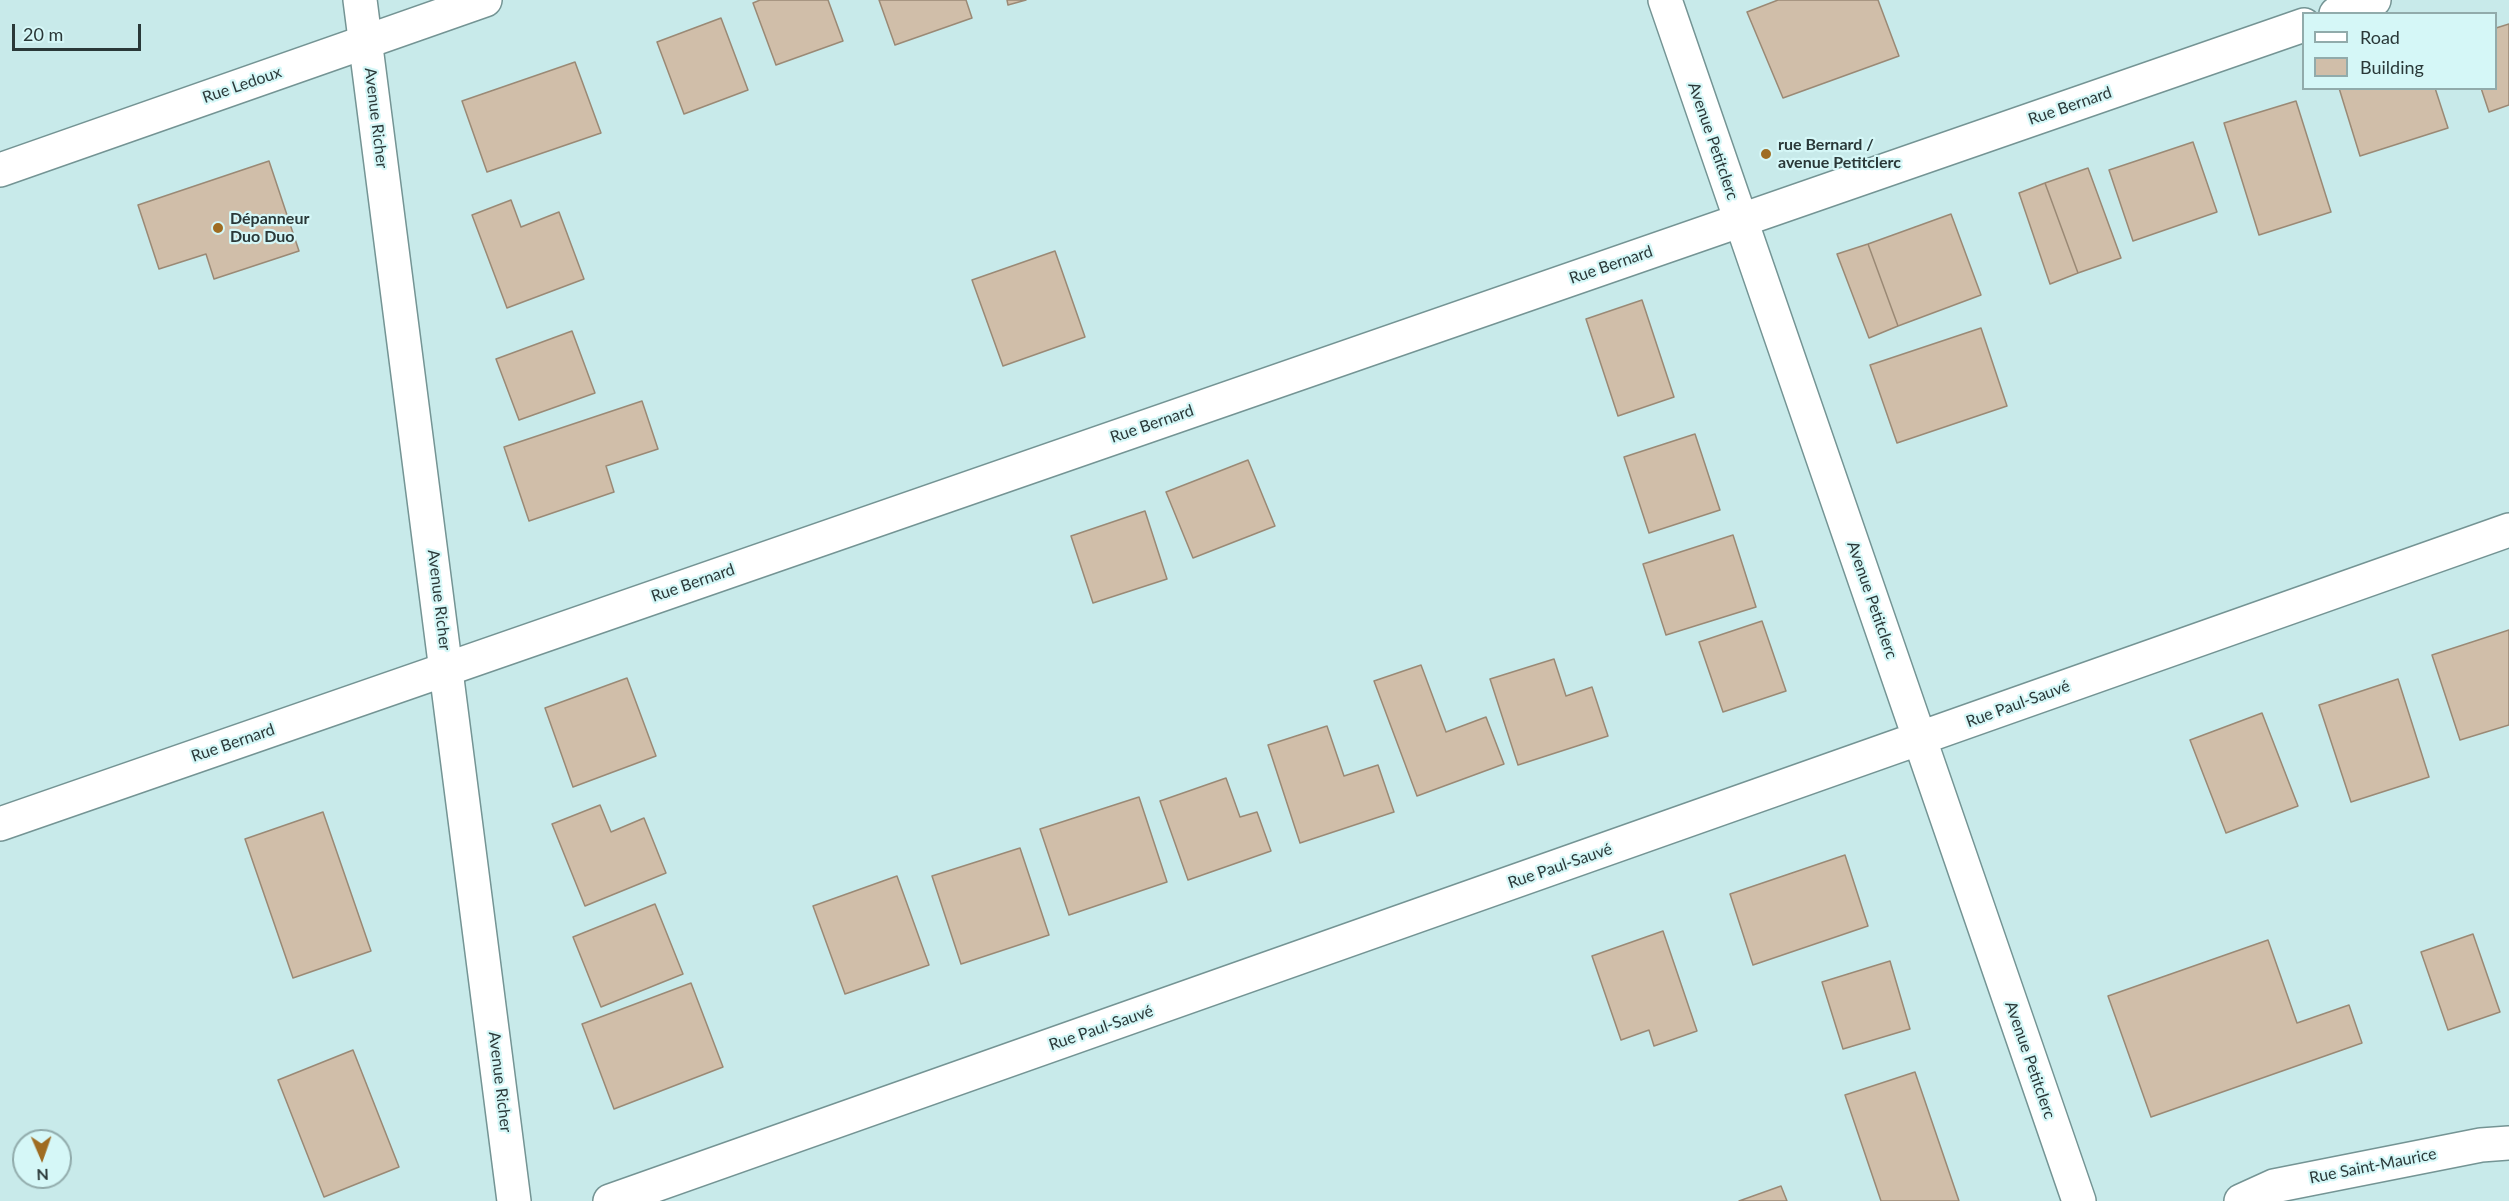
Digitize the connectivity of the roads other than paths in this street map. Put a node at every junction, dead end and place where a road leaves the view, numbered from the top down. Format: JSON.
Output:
{"nodes":[{"id":1,"x":360,"y":0,"type":"edge"},
{"id":2,"x":485,"y":0,"type":"edge"},
{"id":3,"x":1665,"y":0,"type":"edge"},
{"id":4,"x":2374,"y":0,"type":"edge"},
{"id":5,"x":2341,"y":12,"type":"edge"},
{"id":6,"x":2302,"y":26,"type":"edge"},
{"id":7,"x":366,"y":42,"type":"junction"},
{"id":8,"x":0,"y":170,"type":"edge"},
{"id":9,"x":1740,"y":220,"type":"junction"},
{"id":10,"x":2509,"y":530,"type":"edge"},
{"id":11,"x":447,"y":669,"type":"junction"},
{"id":12,"x":1920,"y":739,"type":"junction"},
{"id":13,"x":0,"y":824,"type":"edge"},
{"id":14,"x":2509,"y":1143,"type":"edge"},
{"id":15,"x":514,"y":1201,"type":"edge"},
{"id":16,"x":610,"y":1201,"type":"edge"},
{"id":17,"x":2079,"y":1201,"type":"edge"},
{"id":18,"x":2241,"y":1201,"type":"edge"}],
"edges":[{"from":1,"to":7,"type":"street","name":"Avenue Richer"},
{"from":2,"to":7,"type":"street","name":"Rue Ledoux"},
{"from":3,"to":9,"type":"street","name":"Avenue Petitclerc"},
{"from":4,"to":5,"type":"street"},
{"from":6,"to":9,"type":"street","name":"Rue Bernard"},
{"from":7,"to":8,"type":"street","name":"Rue Ledoux"},
{"from":7,"to":11,"type":"street","name":"Avenue Richer"},
{"from":9,"to":11,"type":"street","name":"Rue Bernard"},
{"from":9,"to":12,"type":"street","name":"Avenue Petitclerc"},
{"from":10,"to":12,"type":"street","name":"Rue Paul-Sauvé"},
{"from":11,"to":13,"type":"street","name":"Rue Bernard"},
{"from":11,"to":15,"type":"street","name":"Avenue Richer"},
{"from":12,"to":16,"type":"street","name":"Rue Paul-Sauvé"},
{"from":12,"to":17,"type":"street","name":"Avenue Petitclerc"},
{"from":14,"to":18,"type":"street","name":"Rue Saint-Maurice"}]}
